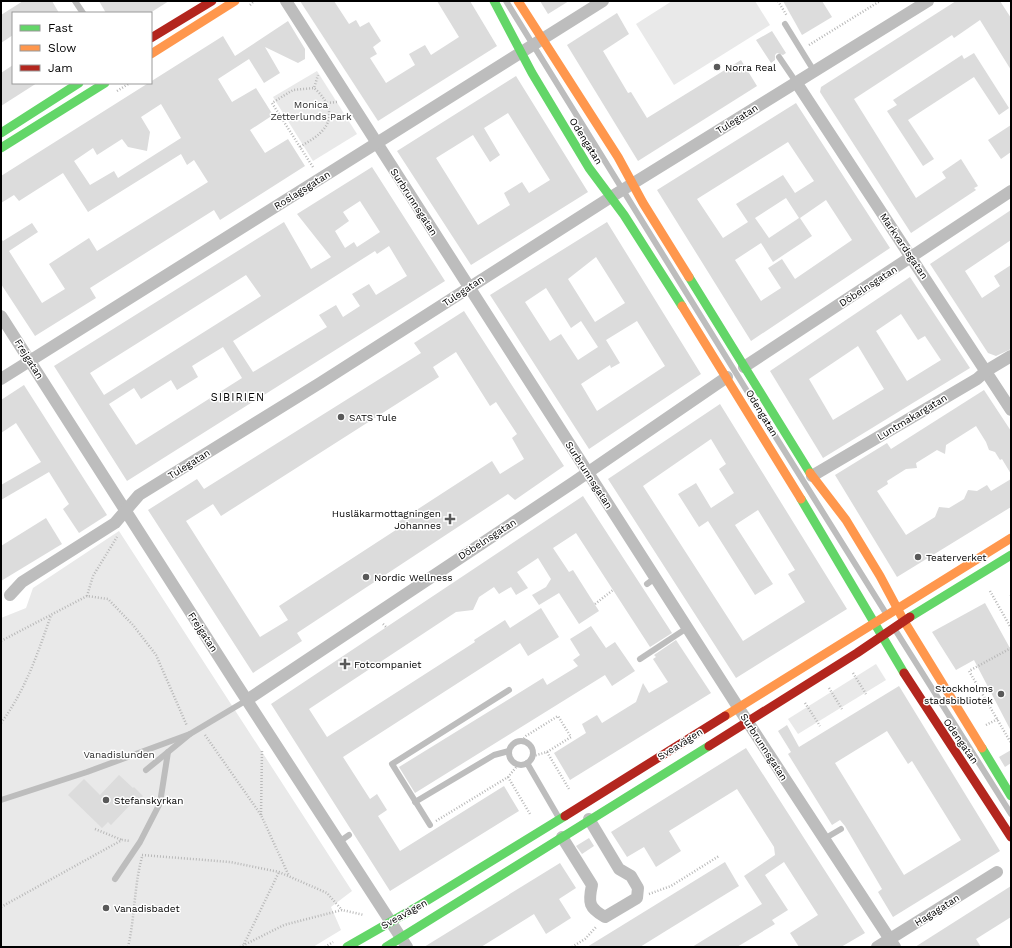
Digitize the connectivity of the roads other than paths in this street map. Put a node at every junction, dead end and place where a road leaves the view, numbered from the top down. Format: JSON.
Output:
{"nodes":[{"id":1,"x":75,"y":1,"type":"edge"},
{"id":2,"x":212,"y":1,"type":"edge"},
{"id":3,"x":236,"y":1,"type":"edge"},
{"id":4,"x":286,"y":1,"type":"edge"},
{"id":5,"x":494,"y":1,"type":"edge"},
{"id":6,"x":506,"y":1,"type":"edge"},
{"id":7,"x":518,"y":1,"type":"edge"},
{"id":8,"x":603,"y":1,"type":"edge"},
{"id":9,"x":928,"y":1,"type":"edge"},
{"id":10,"x":82,"y":12,"type":"edge"},
{"id":11,"x":785,"y":24,"type":"road end"},
{"id":12,"x":152,"y":37,"type":"edge"},
{"id":13,"x":538,"y":42,"type":"junction"},
{"id":14,"x":522,"y":52,"type":"junction"},
{"id":15,"x":152,"y":53,"type":"edge"},
{"id":16,"x":779,"y":57,"type":"dead end"},
{"id":17,"x":814,"y":71,"type":"junction"},
{"id":18,"x":796,"y":82,"type":"junction"},
{"id":19,"x":77,"y":84,"type":"edge"},
{"id":20,"x":103,"y":84,"type":"edge"},
{"id":21,"x":1,"y":133,"type":"edge"},
{"id":22,"x":376,"y":143,"type":"junction"},
{"id":23,"x":1,"y":148,"type":"edge"},
{"id":24,"x":627,"y":187,"type":"junction"},
{"id":25,"x":1011,"y":191,"type":"edge"},
{"id":26,"x":611,"y":197,"type":"junction"},
{"id":27,"x":911,"y":258,"type":"junction"},
{"id":28,"x":469,"y":287,"type":"junction"},
{"id":29,"x":1,"y":316,"type":"edge"},
{"id":30,"x":1011,"y":356,"type":"edge"},
{"id":31,"x":29,"y":360,"type":"junction"},
{"id":32,"x":744,"y":367,"type":"junction"},
{"id":33,"x":986,"y":371,"type":"junction"},
{"id":34,"x":727,"y":377,"type":"junction"},
{"id":35,"x":1,"y":379,"type":"edge"},
{"id":36,"x":1011,"y":410,"type":"edge"},
{"id":37,"x":588,"y":472,"type":"junction"},
{"id":38,"x":812,"y":476,"type":"junction"},
{"id":39,"x":126,"y":510,"type":"junction"},
{"id":40,"x":1011,"y":538,"type":"edge"},
{"id":41,"x":1011,"y":555,"type":"edge"},
{"id":42,"x":10,"y":595,"type":"dead end"},
{"id":43,"x":897,"y":608,"type":"junction"},
{"id":44,"x":887,"y":614,"type":"junction"},
{"id":45,"x":904,"y":621,"type":"junction"},
{"id":46,"x":874,"y":622,"type":"junction"},
{"id":47,"x":894,"y":627,"type":"junction"},
{"id":48,"x":687,"y":628,"type":"junction"},
{"id":49,"x":882,"y":636,"type":"junction"},
{"id":50,"x":640,"y":659,"type":"dead end"},
{"id":51,"x":509,"y":690,"type":"dead end"},
{"id":52,"x":247,"y":700,"type":"junction"},
{"id":53,"x":738,"y":707,"type":"junction"},
{"id":54,"x":747,"y":720,"type":"junction"},
{"id":55,"x":190,"y":734,"type":"junction"},
{"id":56,"x":509,"y":751,"type":"junction"},
{"id":57,"x":168,"y":752,"type":"junction"},
{"id":58,"x":527,"y":763,"type":"junction"},
{"id":59,"x":146,"y":770,"type":"dead end"},
{"id":60,"x":1011,"y":796,"type":"edge"},
{"id":61,"x":1,"y":800,"type":"edge"},
{"id":62,"x":415,"y":802,"type":"junction"},
{"id":63,"x":1011,"y":814,"type":"edge"},
{"id":64,"x":560,"y":819,"type":"junction"},
{"id":65,"x":589,"y":819,"type":"junction"},
{"id":66,"x":430,"y":825,"type":"road end"},
{"id":67,"x":841,"y":829,"type":"dead end"},
{"id":68,"x":562,"y":837,"type":"junction"},
{"id":69,"x":1011,"y":837,"type":"edge"},
{"id":70,"x":824,"y":839,"type":"junction"},
{"id":71,"x":997,"y":872,"type":"dead end"},
{"id":72,"x":115,"y":879,"type":"dead end"},
{"id":73,"x":390,"y":921,"type":"junction"},
{"id":74,"x":404,"y":942,"type":"edge"},
{"id":75,"x":892,"y":944,"type":"edge"},
{"id":76,"x":347,"y":947,"type":"edge"},
{"id":77,"x":386,"y":947,"type":"edge"},
{"id":78,"x":877,"y":947,"type":"edge"}],
"edges":[{"from":1,"to":10,"type":"lane"},
{"from":2,"to":12,"type":"main road"},
{"from":3,"to":15,"type":"main road"},
{"from":4,"to":22,"type":"street","name":"Surbrunnsgatan"},
{"from":5,"to":14,"type":"main road","name":"Odengatan"},
{"from":6,"to":13,"type":"lane","name":"Odengatan"},
{"from":7,"to":13,"type":"main road","name":"Odengatan"},
{"from":8,"to":13,"type":"street","name":"Roslagsgatan"},
{"from":9,"to":17,"type":"street","name":"Tulegatan"},
{"from":11,"to":17,"type":"lane"},
{"from":13,"to":14,"type":"street","name":"Roslagsgatan"},
{"from":13,"to":24,"type":"lane","name":"Odengatan"},
{"from":13,"to":24,"type":"main road","name":"Odengatan"},
{"from":14,"to":22,"type":"street","name":"Roslagsgatan"},
{"from":14,"to":26,"type":"main road","name":"Odengatan"},
{"from":16,"to":18,"type":"lane"},
{"from":17,"to":18,"type":"street","name":"Tulegatan"},
{"from":18,"to":24,"type":"street","name":"Tulegatan"},
{"from":18,"to":27,"type":"street","name":"Markvardsgatan"},
{"from":19,"to":21,"type":"main road"},
{"from":20,"to":23,"type":"main road"},
{"from":22,"to":28,"type":"street","name":"Surbrunnsgatan"},
{"from":22,"to":31,"type":"street","name":"Roslagsgatan"},
{"from":24,"to":26,"type":"street","name":"Tulegatan"},
{"from":24,"to":32,"type":"main road","name":"Odengatan"},
{"from":24,"to":44,"type":"lane","name":"Odengatan"},
{"from":25,"to":27,"type":"street","name":"Döbelnsgatan"},
{"from":26,"to":28,"type":"street","name":"Tulegatan"},
{"from":26,"to":34,"type":"main road","name":"Odengatan"},
{"from":27,"to":32,"type":"street","name":"Döbelnsgatan"},
{"from":27,"to":33,"type":"street","name":"Markvardsgatan"},
{"from":28,"to":37,"type":"street","name":"Surbrunnsgatan"},
{"from":28,"to":39,"type":"street","name":"Tulegatan"},
{"from":29,"to":31,"type":"street","name":"Frejgatan"},
{"from":30,"to":33,"type":"street","name":"Luntmakargatan"},
{"from":31,"to":35,"type":"street","name":"Roslagsgatan"},
{"from":31,"to":39,"type":"street","name":"Frejgatan"},
{"from":32,"to":38,"type":"main road","name":"Odengatan"},
{"from":33,"to":36,"type":"street","name":"Markvardsgatan"},
{"from":33,"to":38,"type":"street","name":"Luntmakargatan"},
{"from":34,"to":37,"type":"street","name":"Döbelnsgatan"},
{"from":34,"to":46,"type":"main road","name":"Odengatan"},
{"from":37,"to":48,"type":"street","name":"Surbrunnsgatan"},
{"from":37,"to":52,"type":"street","name":"Döbelnsgatan"},
{"from":38,"to":43,"type":"main road","name":"Odengatan"},
{"from":39,"to":42,"type":"street","name":"Tulegatan"},
{"from":39,"to":52,"type":"street","name":"Frejgatan"},
{"from":40,"to":43,"type":"main road","name":"Sveavägen"},
{"from":41,"to":45,"type":"main road","name":"Sveavägen"},
{"from":43,"to":44,"type":"main road","name":"Sveavägen"},
{"from":43,"to":45,"type":"main road","name":"Odengatan"},
{"from":44,"to":46,"type":"main road","name":"Sveavägen"},
{"from":44,"to":47,"type":"lane","name":"Odengatan"},
{"from":45,"to":47,"type":"main road","name":"Sveavägen"},
{"from":45,"to":60,"type":"main road","name":"Odengatan"},
{"from":46,"to":49,"type":"main road","name":"Odengatan"},
{"from":46,"to":53,"type":"main road","name":"Sveavägen"},
{"from":47,"to":49,"type":"main road","name":"Sveavägen"},
{"from":47,"to":63,"type":"lane","name":"Odengatan"},
{"from":48,"to":50,"type":"lane"},
{"from":48,"to":53,"type":"street","name":"Surbrunnsgatan"},
{"from":49,"to":54,"type":"main road","name":"Sveavägen"},
{"from":49,"to":69,"type":"main road","name":"Odengatan"},
{"from":51,"to":62,"type":"lane"},
{"from":52,"to":55,"type":"lane"},
{"from":52,"to":73,"type":"street","name":"Frejgatan"},
{"from":53,"to":54,"type":"street","name":"Surbrunnsgatan"},
{"from":53,"to":64,"type":"main road","name":"Sveavägen"},
{"from":54,"to":65,"type":"main road","name":"Sveavägen"},
{"from":54,"to":70,"type":"street","name":"Surbrunnsgatan"},
{"from":55,"to":57,"type":"lane"},
{"from":55,"to":61,"type":"lane"},
{"from":56,"to":58,"type":"lane"},
{"from":56,"to":58,"type":"lane"},
{"from":56,"to":62,"type":"lane"},
{"from":57,"to":59,"type":"lane"},
{"from":57,"to":72,"type":"lane"},
{"from":58,"to":64,"type":"lane"},
{"from":62,"to":66,"type":"lane"},
{"from":64,"to":73,"type":"main road","name":"Sveavägen"},
{"from":65,"to":68,"type":"main road","name":"Sveavägen"},
{"from":65,"to":68,"type":"street"},
{"from":67,"to":70,"type":"lane"},
{"from":68,"to":74,"type":"main road","name":"Sveavägen"},
{"from":70,"to":75,"type":"street","name":"Surbrunnsgatan"},
{"from":71,"to":75,"type":"street","name":"Hagagatan"},
{"from":73,"to":74,"type":"street","name":"Frejgatan"},
{"from":73,"to":76,"type":"main road","name":"Sveavägen"},
{"from":74,"to":77,"type":"main road","name":"Sveavägen"},
{"from":75,"to":78,"type":"street","name":"Hagagatan"}]}
